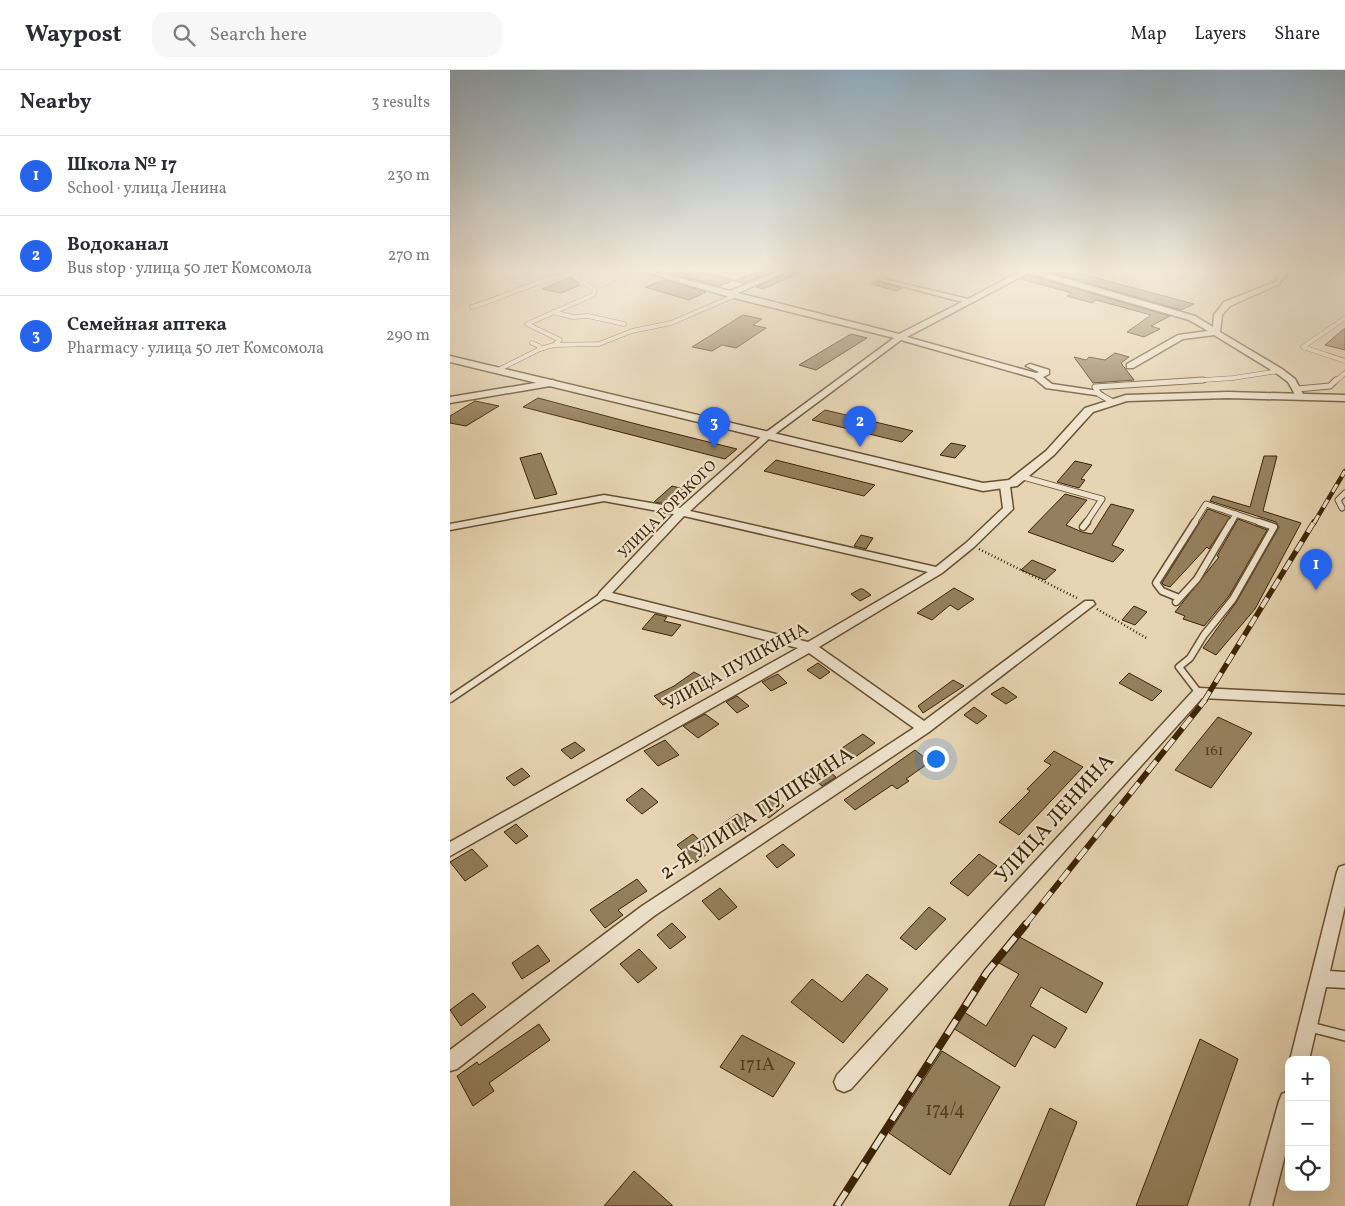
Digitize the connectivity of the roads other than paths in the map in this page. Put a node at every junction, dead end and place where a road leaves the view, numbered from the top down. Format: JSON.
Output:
{"nodes":[{"id":1,"x":531,"y":322,"type":"edge"},
{"id":2,"x":615,"y":322,"type":"edge"},
{"id":3,"x":673,"y":322,"type":"edge"},
{"id":4,"x":840,"y":322,"type":"edge"},
{"id":5,"x":928,"y":322,"type":"edge"},
{"id":6,"x":1199,"y":322,"type":"edge"},
{"id":7,"x":1217,"y":322,"type":"edge"},
{"id":8,"x":1339,"y":322,"type":"edge"},
{"id":9,"x":624,"y":324,"type":"dead end"},
{"id":10,"x":1216,"y":332,"type":"junction"},
{"id":11,"x":900,"y":337,"type":"junction"},
{"id":12,"x":532,"y":343,"type":"dead end"},
{"id":13,"x":554,"y":344,"type":"junction"},
{"id":14,"x":540,"y":348,"type":"junction"},
{"id":15,"x":450,"y":359,"type":"edge"},
{"id":16,"x":1345,"y":361,"type":"edge"},
{"id":17,"x":1029,"y":366,"type":"dead end"},
{"id":18,"x":1130,"y":366,"type":"dead end"},
{"id":19,"x":498,"y":370,"type":"junction"},
{"id":20,"x":1279,"y":371,"type":"junction"},
{"id":21,"x":1345,"y":372,"type":"edge"},
{"id":22,"x":1037,"y":376,"type":"junction"},
{"id":23,"x":553,"y":383,"type":"junction"},
{"id":24,"x":1298,"y":393,"type":"junction"},
{"id":25,"x":1099,"y":394,"type":"junction"},
{"id":26,"x":1345,"y":398,"type":"edge"},
{"id":27,"x":450,"y":400,"type":"edge"},
{"id":28,"x":1113,"y":402,"type":"junction"},
{"id":29,"x":768,"y":435,"type":"junction"},
{"id":30,"x":1023,"y":476,"type":"junction"},
{"id":31,"x":1006,"y":486,"type":"junction"},
{"id":32,"x":1345,"y":493,"type":"edge"},
{"id":33,"x":1342,"y":508,"type":"dead end"},
{"id":34,"x":682,"y":512,"type":"junction"},
{"id":35,"x":1236,"y":514,"type":"junction"},
{"id":36,"x":450,"y":527,"type":"edge"},
{"id":37,"x":1083,"y":527,"type":"dead end"},
{"id":38,"x":938,"y":571,"type":"junction"},
{"id":39,"x":604,"y":595,"type":"junction"},
{"id":40,"x":1089,"y":604,"type":"road end"},
{"id":41,"x":810,"y":647,"type":"junction"},
{"id":42,"x":1199,"y":694,"type":"junction"},
{"id":43,"x":450,"y":699,"type":"edge"},
{"id":44,"x":1345,"y":700,"type":"edge"},
{"id":45,"x":924,"y":728,"type":"junction"},
{"id":46,"x":450,"y":850,"type":"edge"},
{"id":47,"x":1345,"y":872,"type":"edge"},
{"id":48,"x":1319,"y":978,"type":"junction"},
{"id":49,"x":1345,"y":980,"type":"edge"},
{"id":50,"x":1307,"y":1027,"type":"junction"},
{"id":51,"x":1345,"y":1036,"type":"edge"},
{"id":52,"x":1300,"y":1056,"type":"edge"},
{"id":53,"x":450,"y":1062,"type":"edge"},
{"id":54,"x":844,"y":1082,"type":"dead end"},
{"id":55,"x":1285,"y":1116,"type":"edge"},
{"id":56,"x":1261,"y":1206,"type":"edge"}],
"edges":[{"from":1,"to":13,"type":"lane"},
{"from":2,"to":9,"type":"lane"},
{"from":3,"to":13,"type":"lane"},
{"from":4,"to":11,"type":"street"},
{"from":5,"to":11,"type":"street","name":"УЛИЦА ГОРЬКОГО"},
{"from":6,"to":10,"type":"street"},
{"from":7,"to":10,"type":"street"},
{"from":8,"to":16,"type":"lane"},
{"from":10,"to":18,"type":"street"},
{"from":10,"to":20,"type":"street"},
{"from":11,"to":22,"type":"street"},
{"from":11,"to":29,"type":"street","name":"УЛИЦА ГОРЬКОГО"},
{"from":12,"to":14,"type":"lane"},
{"from":13,"to":14,"type":"lane"},
{"from":14,"to":19,"type":"lane"},
{"from":15,"to":19,"type":"street"},
{"from":17,"to":22,"type":"street"},
{"from":19,"to":23,"type":"street"},
{"from":20,"to":24,"type":"street"},
{"from":20,"to":25,"type":"lane"},
{"from":21,"to":24,"type":"lane"},
{"from":22,"to":25,"type":"street"},
{"from":23,"to":27,"type":"street"},
{"from":23,"to":29,"type":"street"},
{"from":24,"to":26,"type":"street"},
{"from":24,"to":28,"type":"street"},
{"from":25,"to":28,"type":"lane"},
{"from":28,"to":30,"type":"street"},
{"from":29,"to":31,"type":"street"},
{"from":29,"to":34,"type":"street","name":"УЛИЦА ГОРЬКОГО"},
{"from":30,"to":31,"type":"street"},
{"from":30,"to":37,"type":"lane"},
{"from":31,"to":38,"type":"street","name":"УЛИЦА ПУШКИНА"},
{"from":32,"to":33,"type":"lane"},
{"from":34,"to":36,"type":"street"},
{"from":34,"to":38,"type":"street"},
{"from":34,"to":39,"type":"street","name":"УЛИЦА ГОРЬКОГО"},
{"from":35,"to":35,"type":"lane"},
{"from":35,"to":42,"type":"lane"},
{"from":38,"to":41,"type":"street","name":"УЛИЦА ПУШКИНА"},
{"from":39,"to":41,"type":"street"},
{"from":39,"to":43,"type":"lane"},
{"from":40,"to":45,"type":"street","name":"2-Я УЛИЦА ПУШКИНА"},
{"from":41,"to":45,"type":"street"},
{"from":41,"to":46,"type":"street","name":"УЛИЦА ПУШКИНА"},
{"from":42,"to":44,"type":"street"},
{"from":42,"to":54,"type":"street","name":"УЛИЦА ЛЕНИНА"},
{"from":45,"to":53,"type":"street","name":"2-Я УЛИЦА ПУШКИНА"},
{"from":47,"to":48,"type":"street"},
{"from":48,"to":49,"type":"street"},
{"from":48,"to":50,"type":"street"},
{"from":50,"to":51,"type":"lane"},
{"from":50,"to":52,"type":"street"},
{"from":55,"to":56,"type":"street"}]}
